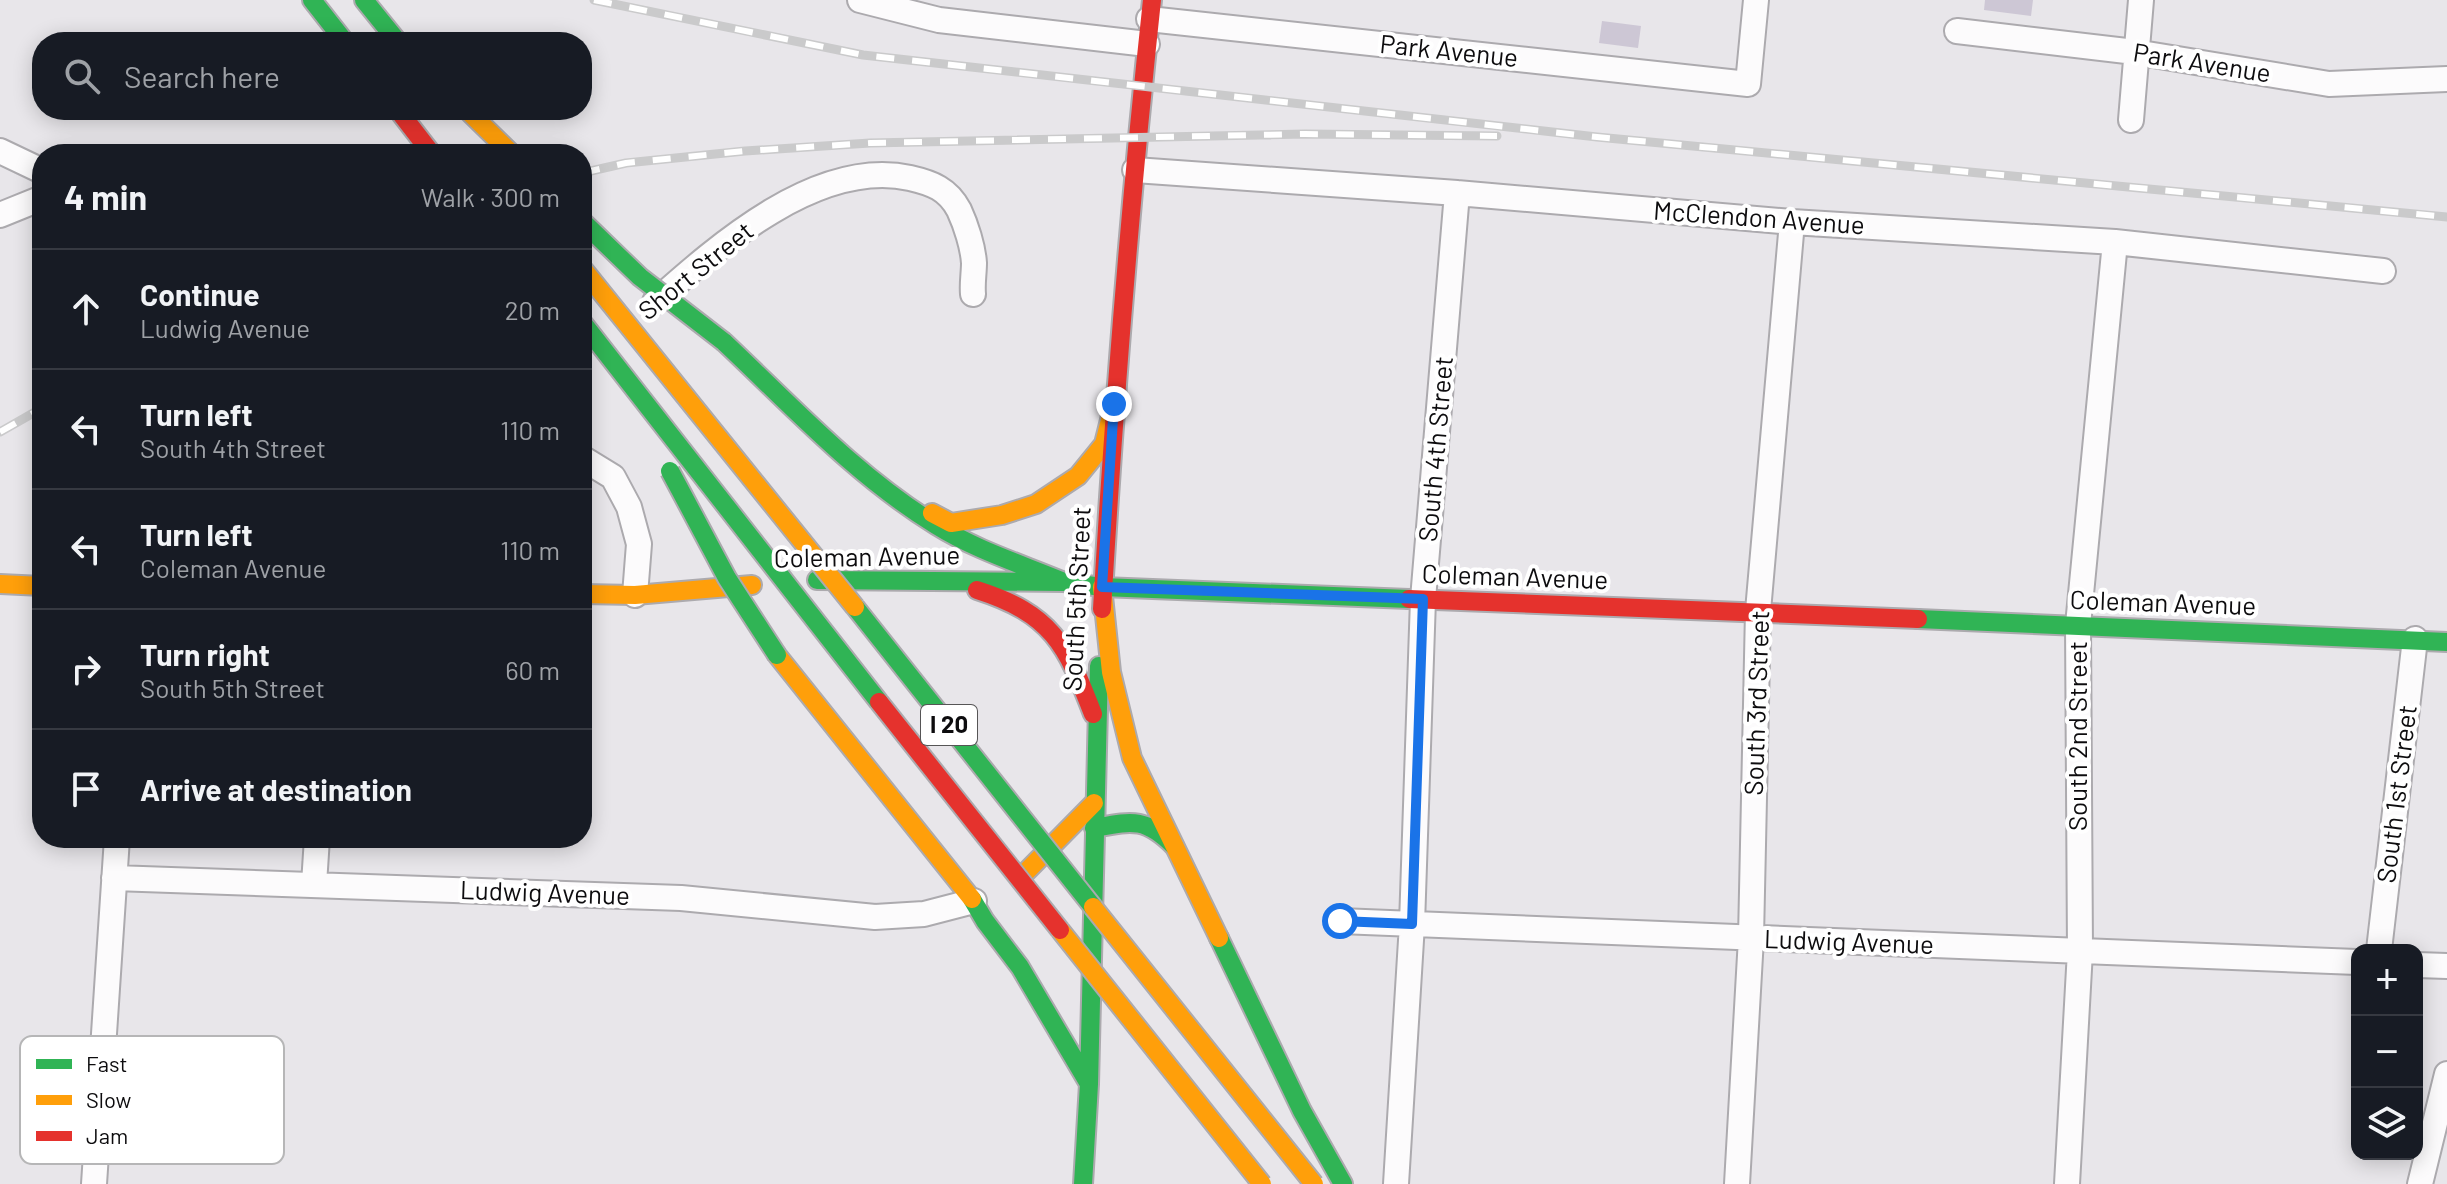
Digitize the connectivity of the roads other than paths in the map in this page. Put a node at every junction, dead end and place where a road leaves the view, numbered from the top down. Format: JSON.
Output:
{"nodes":[{"id":1,"x":312,"y":0,"type":"edge"},
{"id":2,"x":364,"y":0,"type":"edge"},
{"id":3,"x":860,"y":0,"type":"edge"},
{"id":4,"x":1756,"y":0,"type":"edge"},
{"id":5,"x":2141,"y":0,"type":"edge"},
{"id":6,"x":1151,"y":10,"type":"edge"},
{"id":7,"x":1957,"y":31,"type":"dead end"},
{"id":8,"x":337,"y":32,"type":"edge"},
{"id":9,"x":390,"y":32,"type":"edge"},
{"id":10,"x":1147,"y":44,"type":"junction"},
{"id":11,"x":2135,"y":52,"type":"junction"},
{"id":12,"x":2447,"y":79,"type":"edge"},
{"id":13,"x":406,"y":120,"type":"edge"},
{"id":14,"x":461,"y":120,"type":"edge"},
{"id":15,"x":477,"y":120,"type":"edge"},
{"id":16,"x":2131,"y":120,"type":"dead end"},
{"id":17,"x":424,"y":144,"type":"edge"},
{"id":18,"x":481,"y":144,"type":"edge"},
{"id":19,"x":502,"y":144,"type":"edge"},
{"id":20,"x":0,"y":151,"type":"edge"},
{"id":21,"x":32,"y":166,"type":"edge"},
{"id":22,"x":1135,"y":170,"type":"junction"},
{"id":23,"x":1457,"y":193,"type":"junction"},
{"id":24,"x":32,"y":202,"type":"edge"},
{"id":25,"x":0,"y":215,"type":"edge"},
{"id":26,"x":1792,"y":222,"type":"junction"},
{"id":27,"x":592,"y":231,"type":"edge"},
{"id":28,"x":2115,"y":242,"type":"junction"},
{"id":29,"x":2383,"y":271,"type":"dead end"},
{"id":30,"x":592,"y":280,"type":"edge"},
{"id":31,"x":973,"y":294,"type":"dead end"},
{"id":32,"x":592,"y":335,"type":"edge"},
{"id":33,"x":592,"y":350,"type":"edge"},
{"id":34,"x":592,"y":358,"type":"edge"},
{"id":35,"x":1114,"y":404,"type":"junction"},
{"id":36,"x":646,"y":434,"type":"dead end"},
{"id":37,"x":662,"y":459,"type":"dead end"},
{"id":38,"x":592,"y":464,"type":"edge"},
{"id":39,"x":876,"y":483,"type":"junction"},
{"id":40,"x":954,"y":582,"type":"junction"},
{"id":41,"x":1064,"y":582,"type":"junction"},
{"id":42,"x":0,"y":584,"type":"edge"},
{"id":43,"x":32,"y":586,"type":"edge"},
{"id":44,"x":1102,"y":587,"type":"junction"},
{"id":45,"x":592,"y":594,"type":"edge"},
{"id":46,"x":635,"y":595,"type":"junction"},
{"id":47,"x":1423,"y":599,"type":"junction"},
{"id":48,"x":1758,"y":611,"type":"junction"},
{"id":49,"x":2078,"y":625,"type":"junction"},
{"id":50,"x":2415,"y":639,"type":"junction"},
{"id":51,"x":2447,"y":642,"type":"edge"},
{"id":52,"x":1097,"y":723,"type":"junction"},
{"id":53,"x":1094,"y":803,"type":"junction"},
{"id":54,"x":1094,"y":828,"type":"junction"},
{"id":55,"x":1174,"y":846,"type":"junction"},
{"id":56,"x":116,"y":848,"type":"edge"},
{"id":57,"x":316,"y":848,"type":"edge"},
{"id":58,"x":114,"y":878,"type":"junction"},
{"id":59,"x":314,"y":884,"type":"junction"},
{"id":60,"x":987,"y":895,"type":"junction"},
{"id":61,"x":924,"y":914,"type":"junction"},
{"id":62,"x":1340,"y":921,"type":"dead end"},
{"id":63,"x":1412,"y":924,"type":"junction"},
{"id":64,"x":1751,"y":938,"type":"junction"},
{"id":65,"x":2380,"y":944,"type":"edge"},
{"id":66,"x":2080,"y":951,"type":"junction"},
{"id":67,"x":1009,"y":952,"type":"junction"},
{"id":68,"x":2351,"y":962,"type":"edge"},
{"id":69,"x":2423,"y":965,"type":"edge"},
{"id":70,"x":2447,"y":966,"type":"edge"},
{"id":71,"x":104,"y":1036,"type":"edge"},
{"id":72,"x":2447,"y":1074,"type":"edge"},
{"id":73,"x":1089,"y":1084,"type":"junction"},
{"id":74,"x":95,"y":1164,"type":"edge"},
{"id":75,"x":94,"y":1184,"type":"edge"},
{"id":76,"x":1083,"y":1184,"type":"edge"},
{"id":77,"x":1262,"y":1184,"type":"edge"},
{"id":78,"x":1314,"y":1184,"type":"edge"},
{"id":79,"x":1343,"y":1184,"type":"edge"},
{"id":80,"x":1396,"y":1184,"type":"edge"},
{"id":81,"x":1737,"y":1184,"type":"edge"},
{"id":82,"x":2067,"y":1184,"type":"edge"},
{"id":83,"x":2420,"y":1184,"type":"edge"}],
"edges":[{"from":1,"to":8,"type":"main road"},
{"from":2,"to":9,"type":"main road"},
{"from":3,"to":10,"type":"street"},
{"from":4,"to":6,"type":"street","name":"Park Avenue"},
{"from":5,"to":11,"type":"street"},
{"from":6,"to":10,"type":"main road","name":"South 5th Street"},
{"from":7,"to":11,"type":"street","name":"Park Avenue"},
{"from":10,"to":22,"type":"main road","name":"South 5th Street"},
{"from":11,"to":12,"type":"street","name":"Park Avenue"},
{"from":11,"to":16,"type":"street"},
{"from":13,"to":17,"type":"main road"},
{"from":14,"to":18,"type":"main road"},
{"from":15,"to":19,"type":"main road"},
{"from":20,"to":21,"type":"street"},
{"from":22,"to":23,"type":"street","name":"McClendon Avenue"},
{"from":22,"to":35,"type":"main road","name":"South 5th Street"},
{"from":23,"to":26,"type":"street","name":"McClendon Avenue"},
{"from":23,"to":47,"type":"street","name":"South 4th Street"},
{"from":24,"to":25,"type":"street"},
{"from":26,"to":28,"type":"street","name":"McClendon Avenue"},
{"from":26,"to":48,"type":"street","name":"South 3rd Street"},
{"from":27,"to":39,"type":"main road","bridge":true},
{"from":28,"to":29,"type":"street","name":"McClendon Avenue"},
{"from":28,"to":49,"type":"street","name":"South 2nd Street"},
{"from":30,"to":78,"type":"main road","number":"I 20","bridge":true},
{"from":31,"to":34,"type":"street","name":"Short Street"},
{"from":32,"to":77,"type":"main road","number":"I 20","bridge":true},
{"from":33,"to":36,"type":"main road"},
{"from":35,"to":39,"type":"main road"},
{"from":35,"to":44,"type":"main road","name":"South 5th Street"},
{"from":37,"to":60,"type":"main road","bridge":true},
{"from":38,"to":46,"type":"street"},
{"from":39,"to":41,"type":"main road"},
{"from":40,"to":41,"type":"main road","name":"Coleman Avenue"},
{"from":40,"to":46,"type":"main road","name":"Coleman Avenue"},
{"from":40,"to":52,"type":"main road"},
{"from":41,"to":44,"type":"main road","name":"Coleman Avenue"},
{"from":42,"to":43,"type":"main road"},
{"from":44,"to":47,"type":"main road","name":"Coleman Avenue"},
{"from":44,"to":52,"type":"main road","name":"South 5th Street"},
{"from":44,"to":55,"type":"main road"},
{"from":45,"to":46,"type":"main road","name":"Coleman Avenue"},
{"from":47,"to":48,"type":"main road","name":"Coleman Avenue"},
{"from":47,"to":63,"type":"street","name":"South 4th Street"},
{"from":48,"to":49,"type":"main road","name":"Coleman Avenue"},
{"from":48,"to":64,"type":"street","name":"South 3rd Street"},
{"from":49,"to":50,"type":"main road","name":"Coleman Avenue"},
{"from":49,"to":66,"type":"street","name":"South 2nd Street"},
{"from":50,"to":51,"type":"main road","name":"Coleman Avenue"},
{"from":50,"to":65,"type":"street","name":"South 1st Street"},
{"from":52,"to":53,"type":"main road","name":"South 5th Street"},
{"from":53,"to":54,"type":"main road","name":"South 5th Street"},
{"from":53,"to":60,"type":"main road"},
{"from":54,"to":55,"type":"main road"},
{"from":54,"to":73,"type":"main road","name":"South 5th Street"},
{"from":55,"to":79,"type":"main road"},
{"from":56,"to":58,"type":"street"},
{"from":57,"to":59,"type":"street"},
{"from":58,"to":59,"type":"street","name":"Ludwig Avenue"},
{"from":58,"to":71,"type":"street"},
{"from":59,"to":61,"type":"street","name":"Ludwig Avenue"},
{"from":60,"to":61,"type":"street","name":"Ludwig Avenue"},
{"from":60,"to":67,"type":"main road"},
{"from":61,"to":67,"type":"street"},
{"from":62,"to":63,"type":"street","name":"Ludwig Avenue"},
{"from":63,"to":64,"type":"street","name":"Ludwig Avenue"},
{"from":63,"to":80,"type":"street","name":"South 4th Street"},
{"from":64,"to":66,"type":"street","name":"Ludwig Avenue"},
{"from":64,"to":81,"type":"street","name":"South 3rd Street"},
{"from":66,"to":68,"type":"street","name":"Ludwig Avenue"},
{"from":66,"to":82,"type":"street","name":"South 2nd Street"},
{"from":67,"to":73,"type":"main road"},
{"from":69,"to":70,"type":"street"},
{"from":72,"to":83,"type":"street"},
{"from":73,"to":76,"type":"main road","name":"South 5th Street"},
{"from":74,"to":75,"type":"street"}]}
